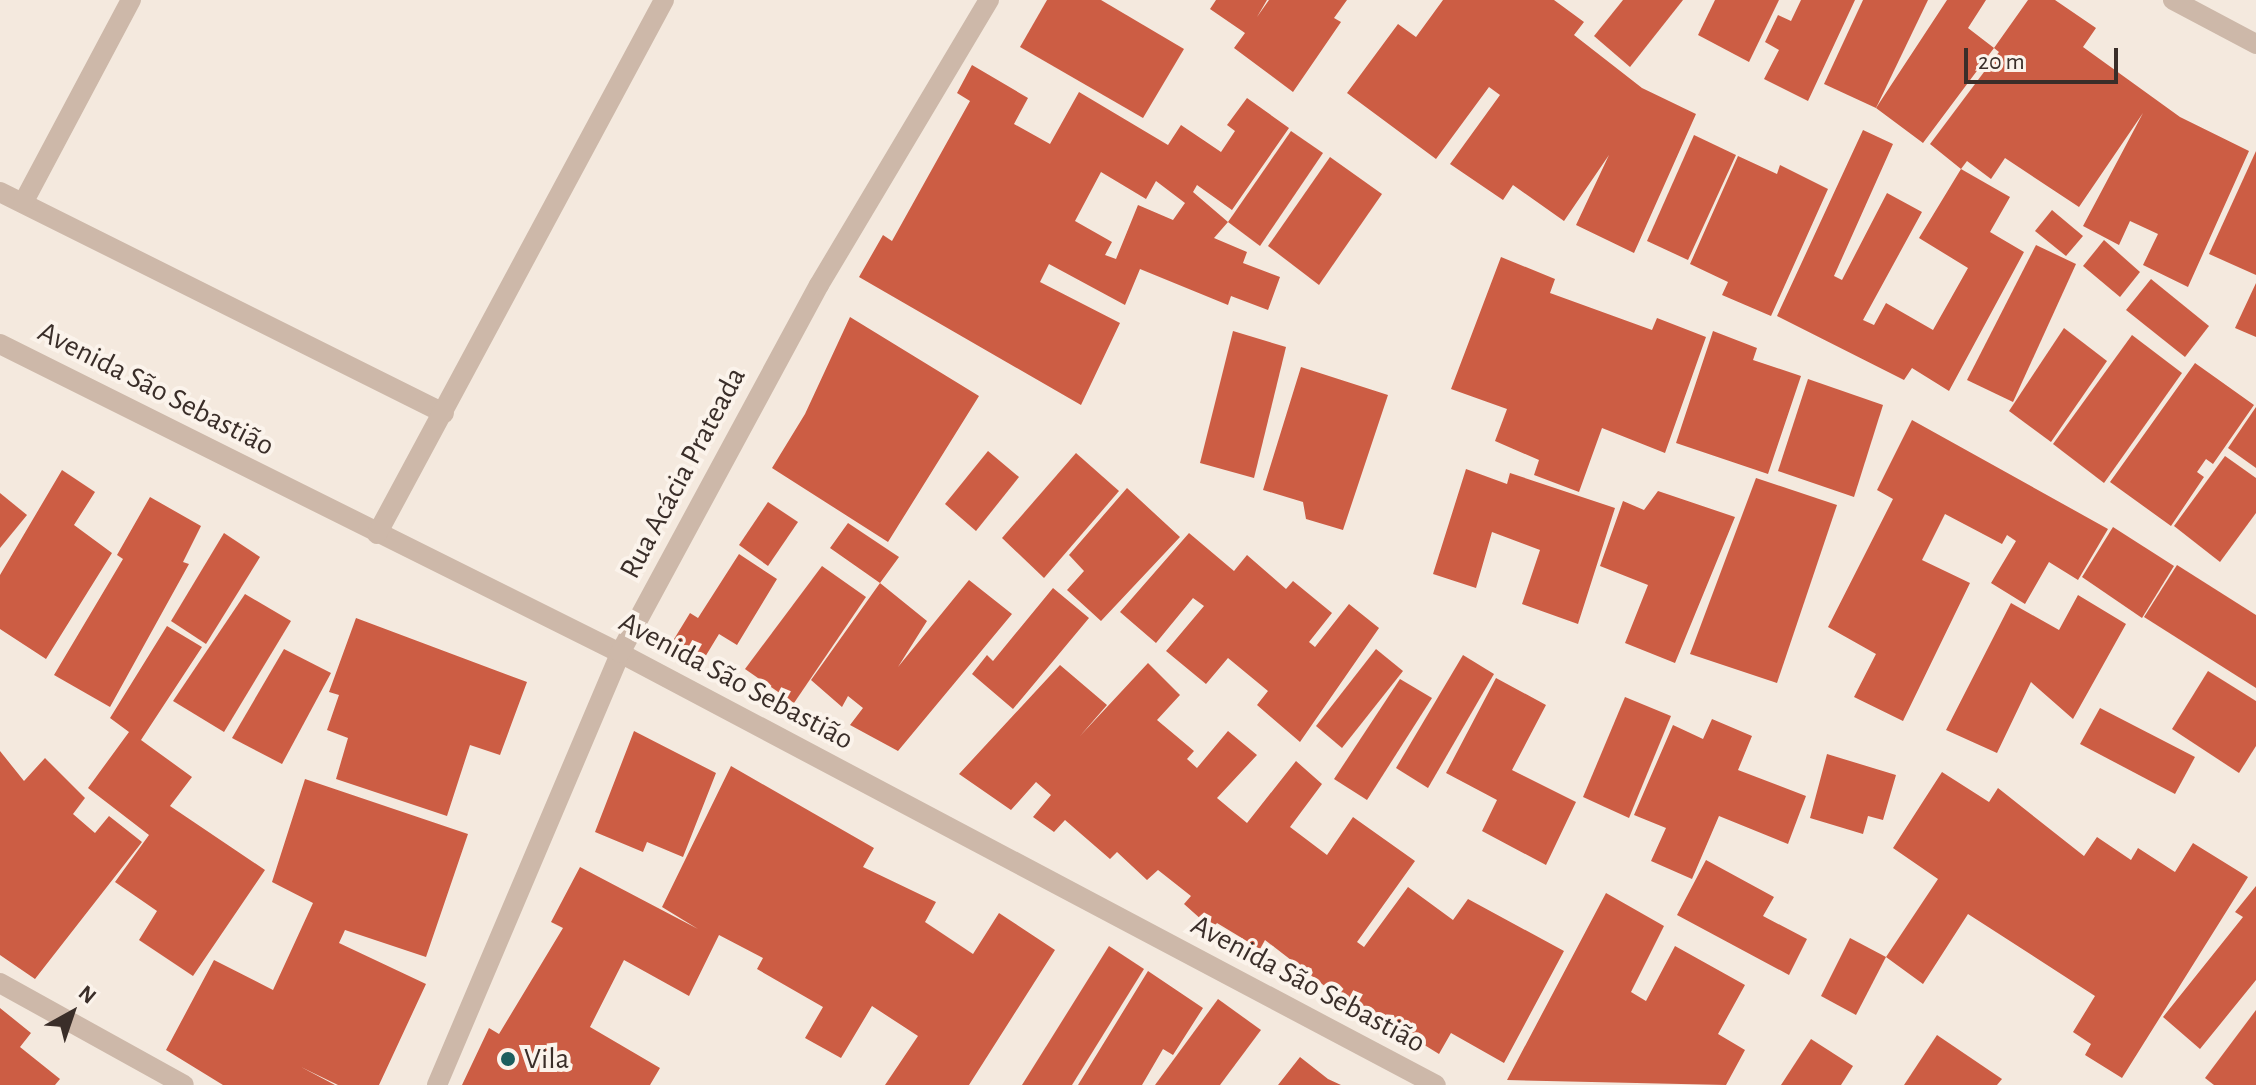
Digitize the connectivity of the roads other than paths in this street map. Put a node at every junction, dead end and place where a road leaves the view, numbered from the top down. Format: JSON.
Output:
{"nodes":[{"id":1,"x":131,"y":0,"type":"edge"},
{"id":2,"x":664,"y":0,"type":"edge"},
{"id":3,"x":989,"y":0,"type":"edge"},
{"id":4,"x":2173,"y":0,"type":"edge"},
{"id":5,"x":2256,"y":44,"type":"edge"},
{"id":6,"x":0,"y":192,"type":"edge"},
{"id":7,"x":23,"y":203,"type":"junction"},
{"id":8,"x":0,"y":344,"type":"edge"},
{"id":9,"x":444,"y":413,"type":"junction"},
{"id":10,"x":377,"y":534,"type":"junction"},
{"id":11,"x":620,"y":653,"type":"junction"},
{"id":12,"x":0,"y":983,"type":"edge"},
{"id":13,"x":184,"y":1085,"type":"edge"},
{"id":14,"x":437,"y":1085,"type":"edge"},
{"id":15,"x":1436,"y":1085,"type":"edge"}],
"edges":[{"from":1,"to":7,"type":"street"},
{"from":2,"to":9,"type":"street"},
{"from":3,"to":11,"type":"street","name":"Rua Acácia Prateada"},
{"from":4,"to":5,"type":"street"},
{"from":6,"to":7,"type":"street"},
{"from":7,"to":9,"type":"street"},
{"from":8,"to":10,"type":"street","name":"Avenida São Sebastião"},
{"from":9,"to":10,"type":"street"},
{"from":10,"to":11,"type":"street","name":"Avenida São Sebastião"},
{"from":11,"to":14,"type":"street","name":"Rua Acácia Prateada"},
{"from":11,"to":15,"type":"street","name":"Avenida São Sebastião"},
{"from":12,"to":13,"type":"street"}]}
